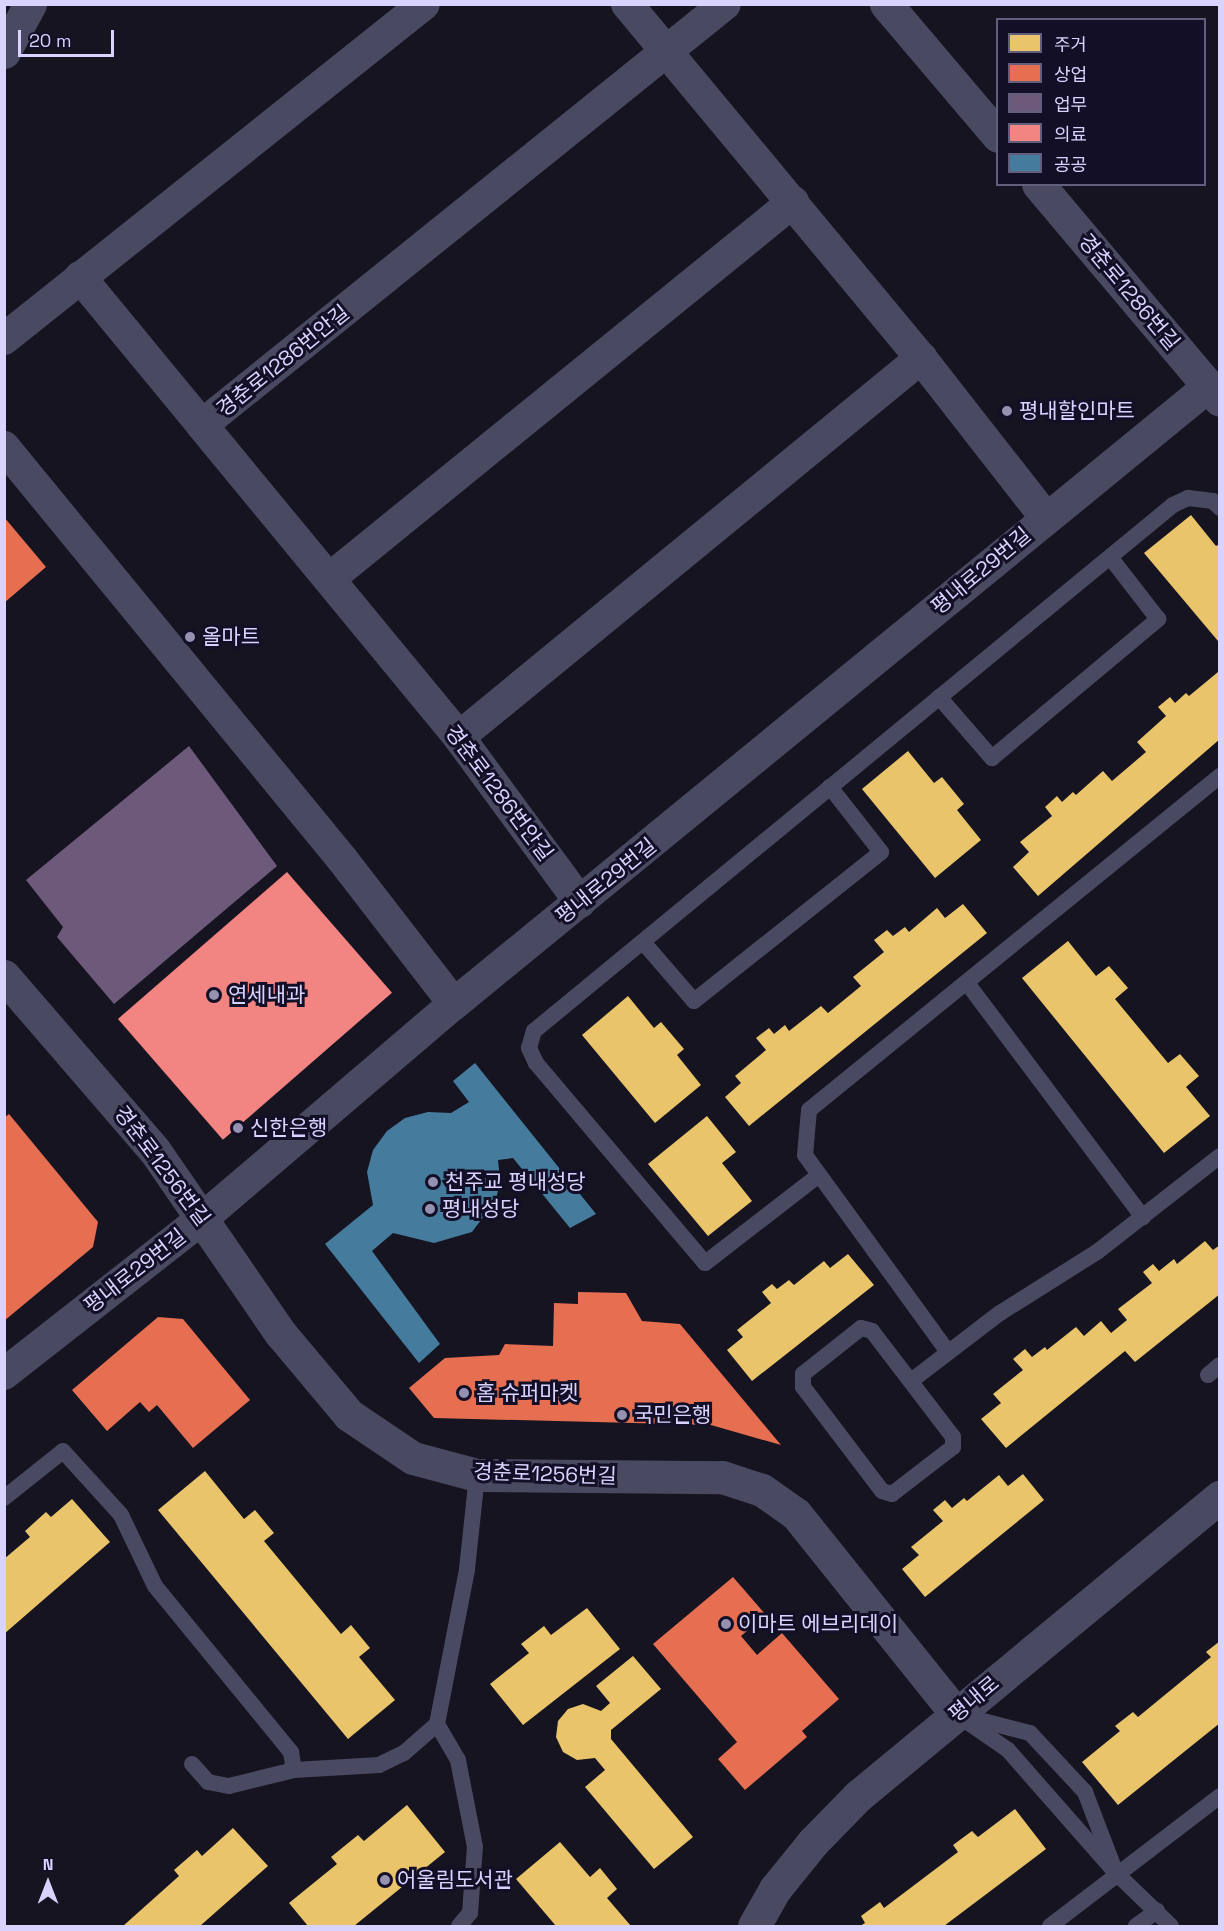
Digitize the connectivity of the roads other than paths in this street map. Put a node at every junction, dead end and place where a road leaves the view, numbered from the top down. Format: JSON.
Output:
{"nodes":[{"id":1,"x":30,"y":4,"type":"edge"},
{"id":2,"x":424,"y":4,"type":"edge"},
{"id":3,"x":627,"y":4,"type":"edge"},
{"id":4,"x":725,"y":4,"type":"edge"},
{"id":5,"x":885,"y":4,"type":"edge"},
{"id":6,"x":4,"y":52,"type":"edge"},
{"id":7,"x":667,"y":52,"type":"junction"},
{"id":8,"x":996,"y":134,"type":"edge"},
{"id":9,"x":1040,"y":186,"type":"edge"},
{"id":10,"x":793,"y":202,"type":"junction"},
{"id":11,"x":80,"y":277,"type":"junction"},
{"id":12,"x":4,"y":339,"type":"edge"},
{"id":13,"x":921,"y":358,"type":"junction"},
{"id":14,"x":1214,"y":394,"type":"edge"},
{"id":15,"x":202,"y":425,"type":"junction"},
{"id":16,"x":4,"y":447,"type":"edge"},
{"id":17,"x":1220,"y":508,"type":"edge"},
{"id":18,"x":1046,"y":518,"type":"junction"},
{"id":19,"x":1110,"y":557,"type":"junction"},
{"id":20,"x":329,"y":579,"type":"junction"},
{"id":21,"x":939,"y":697,"type":"junction"},
{"id":22,"x":459,"y":737,"type":"junction"},
{"id":23,"x":1220,"y":776,"type":"edge"},
{"id":24,"x":830,"y":787,"type":"junction"},
{"id":25,"x":580,"y":902,"type":"junction"},
{"id":26,"x":643,"y":942,"type":"junction"},
{"id":27,"x":4,"y":976,"type":"edge"},
{"id":28,"x":967,"y":983,"type":"junction"},
{"id":29,"x":454,"y":1004,"type":"junction"},
{"id":30,"x":1219,"y":1157,"type":"edge"},
{"id":31,"x":819,"y":1175,"type":"junction"},
{"id":32,"x":1143,"y":1217,"type":"junction"},
{"id":33,"x":203,"y":1218,"type":"junction"},
{"id":34,"x":948,"y":1352,"type":"junction"},
{"id":35,"x":4,"y":1374,"type":"edge"},
{"id":36,"x":911,"y":1381,"type":"junction"},
{"id":37,"x":477,"y":1475,"type":"junction"},
{"id":38,"x":1220,"y":1496,"type":"edge"},
{"id":39,"x":4,"y":1498,"type":"edge"},
{"id":40,"x":956,"y":1714,"type":"junction"},
{"id":41,"x":437,"y":1724,"type":"junction"},
{"id":42,"x":192,"y":1764,"type":"dead end"},
{"id":43,"x":294,"y":1770,"type":"junction"},
{"id":44,"x":1220,"y":1796,"type":"edge"},
{"id":45,"x":1116,"y":1873,"type":"junction"},
{"id":46,"x":1157,"y":1911,"type":"junction"},
{"id":47,"x":459,"y":1926,"type":"edge"},
{"id":48,"x":754,"y":1926,"type":"edge"},
{"id":49,"x":1050,"y":1926,"type":"edge"},
{"id":50,"x":1136,"y":1926,"type":"edge"},
{"id":51,"x":1171,"y":1926,"type":"edge"}],
"edges":[{"from":1,"to":6,"type":"street"},
{"from":2,"to":11,"type":"street"},
{"from":3,"to":7,"type":"street"},
{"from":4,"to":7,"type":"street","name":"경춘로1286번안길"},
{"from":5,"to":8,"type":"street"},
{"from":7,"to":10,"type":"street"},
{"from":7,"to":15,"type":"street","name":"경춘로1286번안길"},
{"from":9,"to":14,"type":"street","name":"경춘로1286번길"},
{"from":10,"to":13,"type":"street"},
{"from":10,"to":20,"type":"street"},
{"from":11,"to":12,"type":"street"},
{"from":11,"to":15,"type":"street"},
{"from":13,"to":18,"type":"street"},
{"from":13,"to":22,"type":"street"},
{"from":14,"to":18,"type":"street","name":"평내로29번길"},
{"from":15,"to":20,"type":"street","name":"경춘로1286번안길"},
{"from":16,"to":29,"type":"street"},
{"from":17,"to":19,"type":"lane"},
{"from":18,"to":25,"type":"street","name":"평내로29번길"},
{"from":19,"to":21,"type":"lane"},
{"from":19,"to":21,"type":"lane"},
{"from":20,"to":22,"type":"street","name":"경춘로1286번안길"},
{"from":21,"to":24,"type":"lane"},
{"from":22,"to":25,"type":"street","name":"경춘로1286번안길"},
{"from":23,"to":28,"type":"lane"},
{"from":24,"to":26,"type":"lane"},
{"from":24,"to":26,"type":"lane"},
{"from":25,"to":29,"type":"street","name":"평내로29번길"},
{"from":26,"to":31,"type":"lane"},
{"from":27,"to":33,"type":"street","name":"경춘로1256번길"},
{"from":28,"to":31,"type":"lane"},
{"from":28,"to":32,"type":"lane"},
{"from":29,"to":33,"type":"street","name":"평내로29번길"},
{"from":30,"to":32,"type":"lane"},
{"from":31,"to":34,"type":"lane"},
{"from":32,"to":34,"type":"lane"},
{"from":33,"to":35,"type":"street","name":"평내로29번길"},
{"from":33,"to":37,"type":"street","name":"경춘로1256번길"},
{"from":34,"to":36,"type":"lane"},
{"from":36,"to":36,"type":"lane"},
{"from":37,"to":40,"type":"street","name":"경춘로1256번길"},
{"from":37,"to":41,"type":"lane"},
{"from":38,"to":40,"type":"street","name":"평내로"},
{"from":39,"to":43,"type":"lane"},
{"from":40,"to":45,"type":"lane"},
{"from":40,"to":45,"type":"lane"},
{"from":40,"to":48,"type":"street","name":"평내로"},
{"from":41,"to":43,"type":"lane"},
{"from":41,"to":47,"type":"lane"},
{"from":42,"to":43,"type":"lane"},
{"from":44,"to":45,"type":"lane"},
{"from":45,"to":46,"type":"lane"},
{"from":45,"to":49,"type":"lane"},
{"from":46,"to":50,"type":"lane"},
{"from":46,"to":51,"type":"lane"}]}
